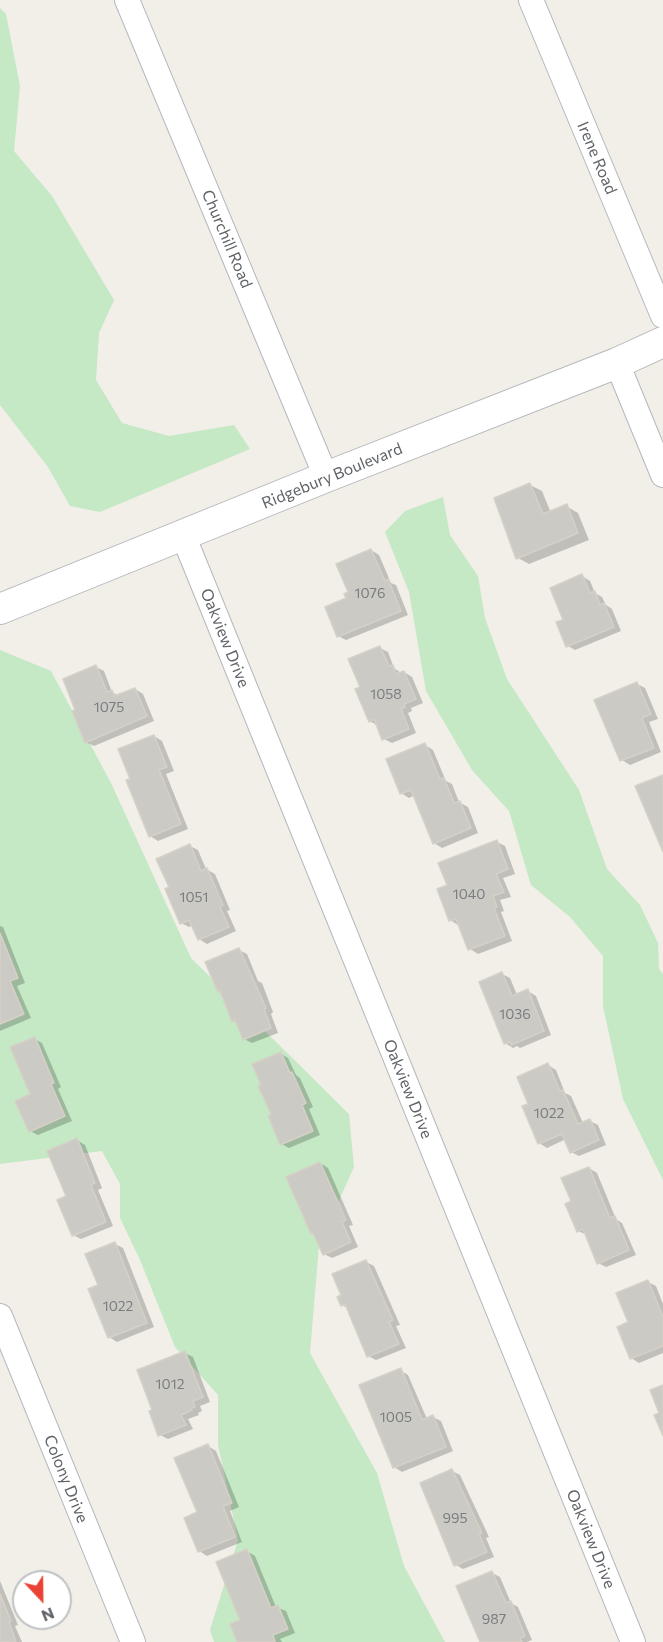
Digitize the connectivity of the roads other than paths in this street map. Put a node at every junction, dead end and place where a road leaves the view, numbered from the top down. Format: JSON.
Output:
{"nodes":[{"id":1,"x":127,"y":0,"type":"edge"},
{"id":2,"x":531,"y":0,"type":"edge"},
{"id":3,"x":663,"y":316,"type":"edge"},
{"id":4,"x":663,"y":342,"type":"edge"},
{"id":5,"x":617,"y":363,"type":"junction"},
{"id":6,"x":663,"y":475,"type":"edge"},
{"id":7,"x":326,"y":477,"type":"junction"},
{"id":8,"x":183,"y":535,"type":"junction"},
{"id":9,"x":0,"y":609,"type":"edge"},
{"id":10,"x":0,"y":1316,"type":"edge"},
{"id":11,"x":133,"y":1642,"type":"edge"},
{"id":12,"x":633,"y":1642,"type":"edge"}],
"edges":[{"from":1,"to":7,"type":"street","name":"Churchill Road"},
{"from":2,"to":3,"type":"street","name":"Irene Road"},
{"from":4,"to":5,"type":"street","name":"Ridgebury Boulevard"},
{"from":5,"to":6,"type":"street"},
{"from":5,"to":7,"type":"street","name":"Ridgebury Boulevard"},
{"from":7,"to":8,"type":"street","name":"Ridgebury Boulevard"},
{"from":8,"to":9,"type":"street","name":"Ridgebury Boulevard"},
{"from":8,"to":12,"type":"street","name":"Oakview Drive"},
{"from":10,"to":11,"type":"street","name":"Colony Drive"}]}
